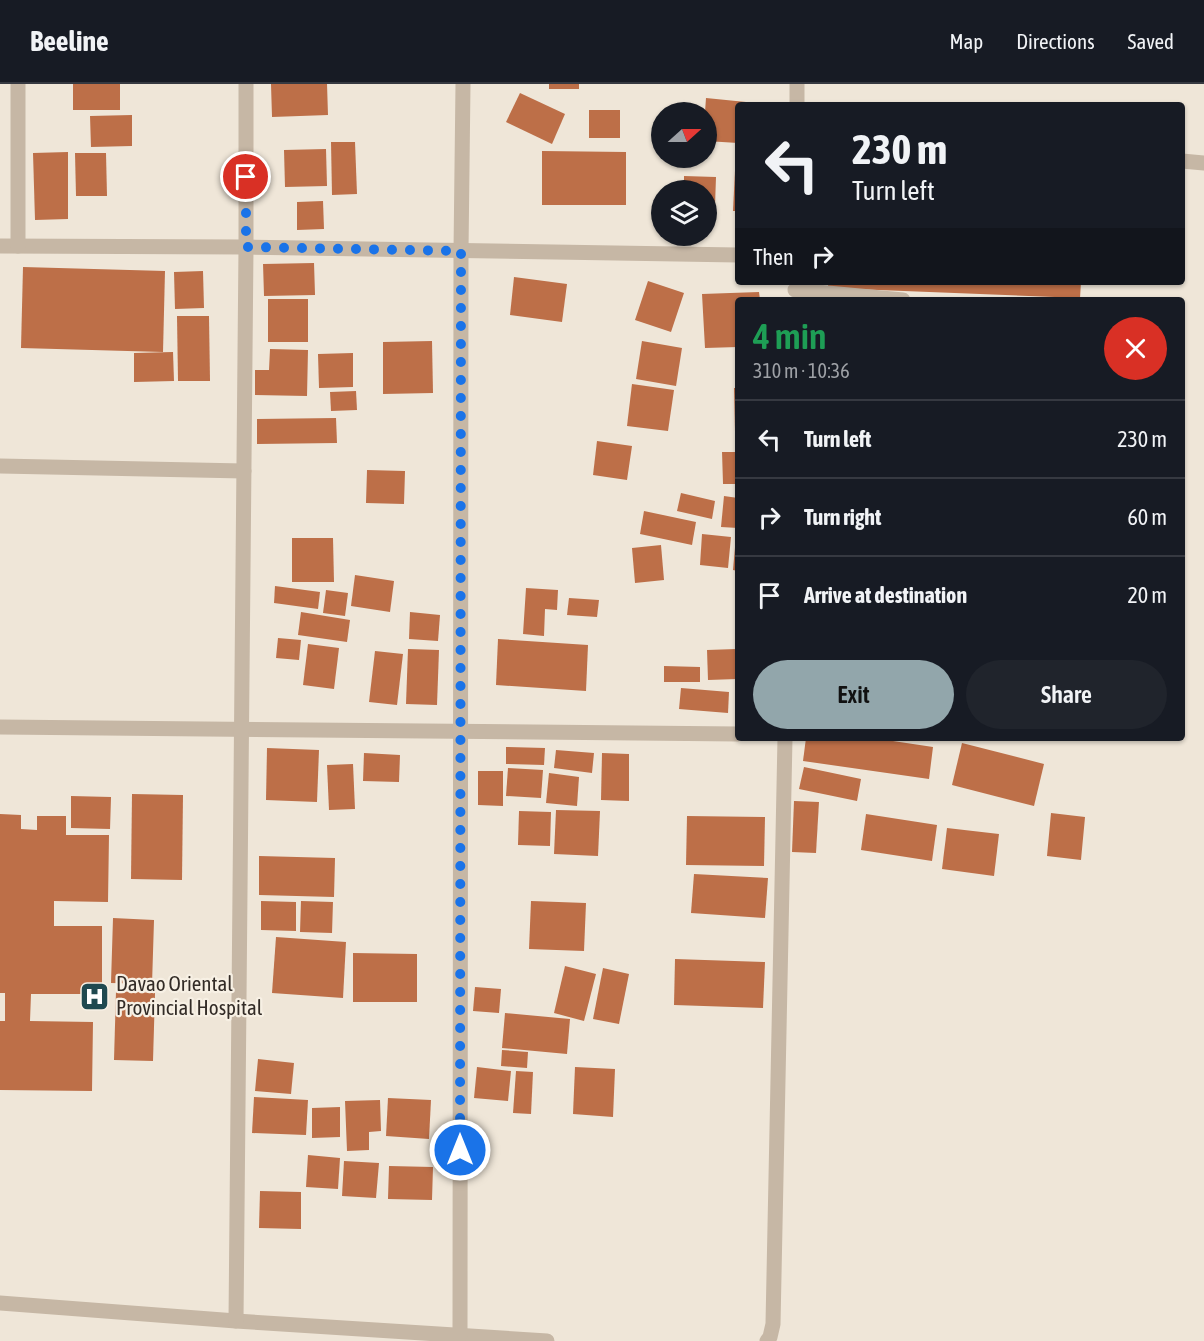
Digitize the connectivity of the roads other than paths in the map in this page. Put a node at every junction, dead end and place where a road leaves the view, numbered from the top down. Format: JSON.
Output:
{"nodes":[{"id":1,"x":18,"y":84,"type":"edge"},
{"id":2,"x":246,"y":84,"type":"edge"},
{"id":3,"x":463,"y":84,"type":"edge"},
{"id":4,"x":797,"y":84,"type":"edge"},
{"id":5,"x":796,"y":102,"type":"edge"},
{"id":6,"x":1185,"y":161,"type":"edge"},
{"id":7,"x":1204,"y":163,"type":"edge"},
{"id":8,"x":0,"y":246,"type":"edge"},
{"id":9,"x":18,"y":246,"type":"junction"},
{"id":10,"x":246,"y":247,"type":"junction"},
{"id":11,"x":461,"y":251,"type":"junction"},
{"id":12,"x":735,"y":255,"type":"edge"},
{"id":13,"x":794,"y":291,"type":"edge"},
{"id":14,"x":867,"y":297,"type":"edge"},
{"id":15,"x":0,"y":466,"type":"edge"},
{"id":16,"x":244,"y":471,"type":"junction"},
{"id":17,"x":0,"y":727,"type":"edge"},
{"id":18,"x":242,"y":730,"type":"junction"},
{"id":19,"x":461,"y":732,"type":"junction"},
{"id":20,"x":735,"y":735,"type":"edge"},
{"id":21,"x":785,"y":741,"type":"edge"},
{"id":22,"x":0,"y":1303,"type":"edge"},
{"id":23,"x":236,"y":1321,"type":"junction"},
{"id":24,"x":460,"y":1335,"type":"junction"},
{"id":25,"x":547,"y":1341,"type":"edge"},
{"id":26,"x":767,"y":1341,"type":"edge"}],
"edges":[{"from":1,"to":9,"type":"street"},
{"from":2,"to":10,"type":"street"},
{"from":3,"to":11,"type":"street"},
{"from":4,"to":5,"type":"street"},
{"from":6,"to":7,"type":"street"},
{"from":8,"to":9,"type":"street"},
{"from":9,"to":10,"type":"street"},
{"from":10,"to":11,"type":"street"},
{"from":10,"to":16,"type":"street"},
{"from":11,"to":12,"type":"street"},
{"from":11,"to":19,"type":"street"},
{"from":13,"to":14,"type":"street"},
{"from":15,"to":16,"type":"street"},
{"from":16,"to":18,"type":"street"},
{"from":17,"to":18,"type":"street"},
{"from":18,"to":19,"type":"street"},
{"from":18,"to":23,"type":"street"},
{"from":19,"to":20,"type":"street"},
{"from":19,"to":24,"type":"street"},
{"from":21,"to":26,"type":"street"},
{"from":22,"to":23,"type":"street"},
{"from":23,"to":24,"type":"street"},
{"from":24,"to":25,"type":"street"}]}
